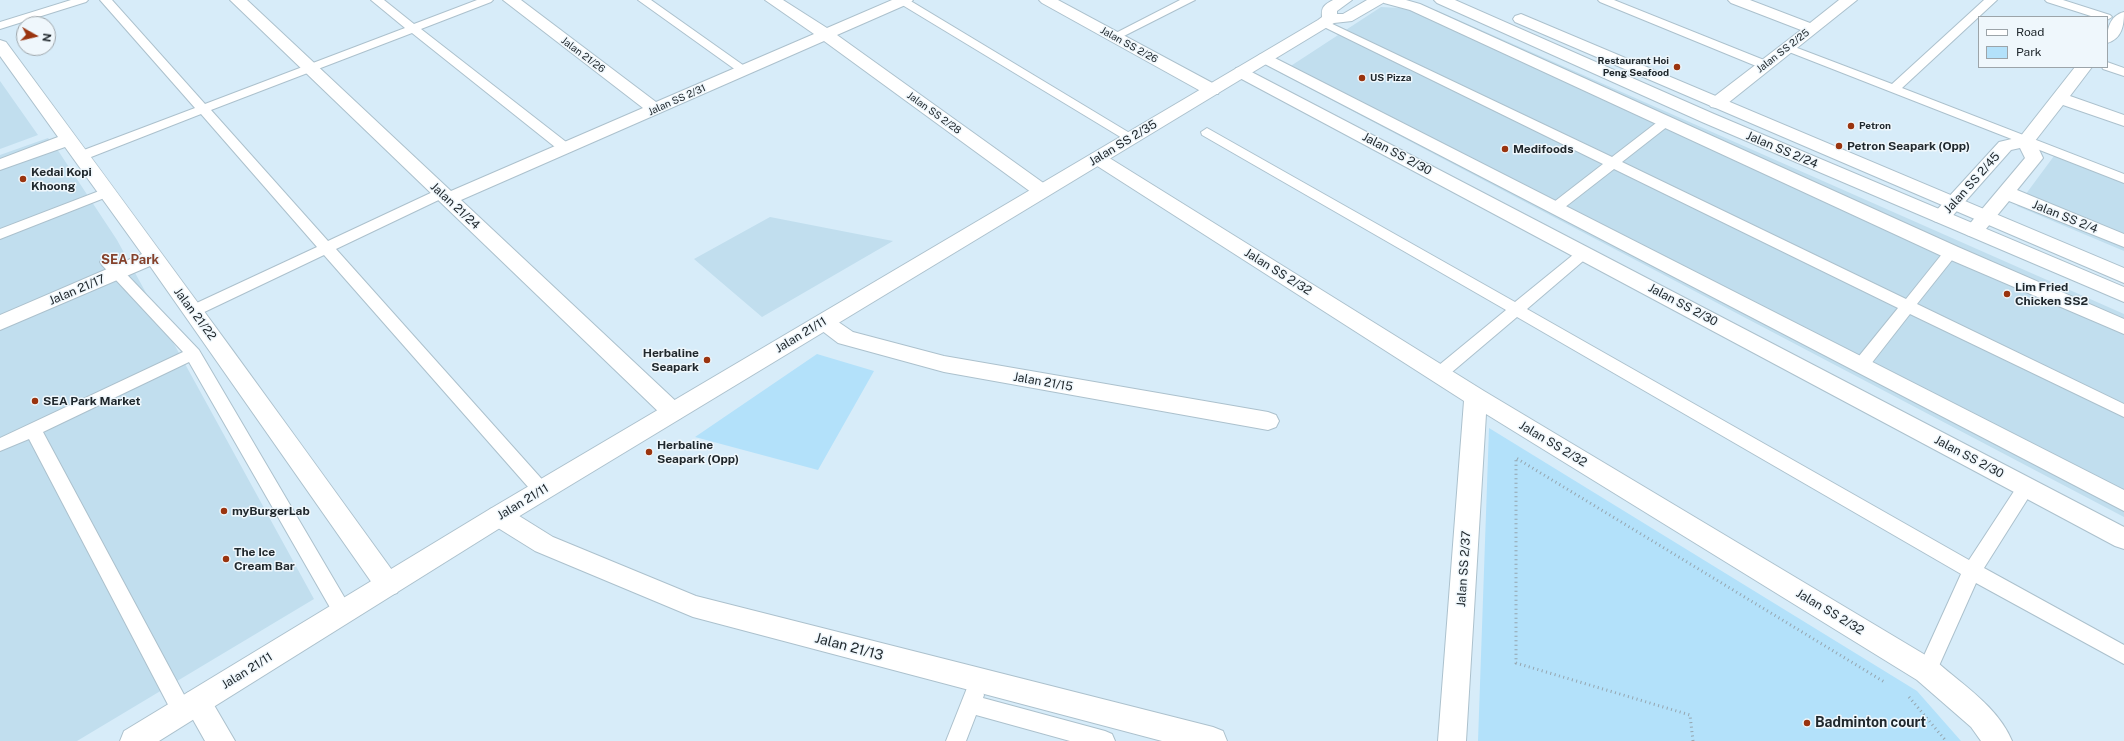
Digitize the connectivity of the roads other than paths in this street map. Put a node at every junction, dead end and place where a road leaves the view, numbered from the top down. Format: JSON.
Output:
{"nodes":[{"id":1,"x":82,"y":0,"type":"edge"},
{"id":2,"x":106,"y":0,"type":"edge"},
{"id":3,"x":238,"y":0,"type":"edge"},
{"id":4,"x":377,"y":0,"type":"edge"},
{"id":5,"x":487,"y":0,"type":"edge"},
{"id":6,"x":511,"y":0,"type":"edge"},
{"id":7,"x":644,"y":0,"type":"edge"},
{"id":8,"x":772,"y":0,"type":"edge"},
{"id":9,"x":904,"y":0,"type":"edge"},
{"id":10,"x":1047,"y":0,"type":"edge"},
{"id":11,"x":1189,"y":0,"type":"edge"},
{"id":12,"x":1344,"y":0,"type":"edge"},
{"id":13,"x":1378,"y":0,"type":"edge"},
{"id":14,"x":1389,"y":0,"type":"edge"},
{"id":15,"x":1442,"y":0,"type":"edge"},
{"id":16,"x":1478,"y":0,"type":"edge"},
{"id":17,"x":1604,"y":0,"type":"edge"},
{"id":18,"x":1736,"y":0,"type":"edge"},
{"id":19,"x":1849,"y":0,"type":"edge"},
{"id":20,"x":1991,"y":0,"type":"edge"},
{"id":21,"x":2051,"y":0,"type":"edge"},
{"id":22,"x":2106,"y":16,"type":"edge"},
{"id":23,"x":2116,"y":19,"type":"edge"},
{"id":24,"x":1327,"y":21,"type":"junction"},
{"id":25,"x":0,"y":26,"type":"edge"},
{"id":26,"x":413,"y":28,"type":"junction"},
{"id":27,"x":1812,"y":29,"type":"junction"},
{"id":28,"x":826,"y":35,"type":"junction"},
{"id":29,"x":2108,"y":36,"type":"edge"},
{"id":30,"x":1114,"y":37,"type":"junction"},
{"id":31,"x":0,"y":45,"type":"edge"},
{"id":32,"x":1788,"y":48,"type":"junction"},
{"id":33,"x":1265,"y":58,"type":"junction"},
{"id":34,"x":1766,"y":65,"type":"junction"},
{"id":35,"x":2108,"y":66,"type":"edge"},
{"id":36,"x":310,"y":68,"type":"junction"},
{"id":37,"x":2083,"y":68,"type":"edge"},
{"id":38,"x":744,"y":70,"type":"junction"},
{"id":39,"x":1242,"y":72,"type":"junction"},
{"id":40,"x":2124,"y":72,"type":"edge"},
{"id":41,"x":1894,"y":89,"type":"junction"},
{"id":42,"x":1212,"y":90,"type":"junction"},
{"id":43,"x":2060,"y":98,"type":"junction"},
{"id":44,"x":1717,"y":103,"type":"junction"},
{"id":45,"x":203,"y":109,"type":"junction"},
{"id":46,"x":655,"y":109,"type":"junction"},
{"id":47,"x":2124,"y":121,"type":"edge"},
{"id":48,"x":1664,"y":122,"type":"junction"},
{"id":49,"x":1206,"y":132,"type":"dead end"},
{"id":50,"x":1132,"y":138,"type":"junction"},
{"id":51,"x":69,"y":139,"type":"junction"},
{"id":52,"x":2026,"y":141,"type":"junction"},
{"id":53,"x":565,"y":148,"type":"junction"},
{"id":54,"x":80,"y":156,"type":"junction"},
{"id":55,"x":1097,"y":158,"type":"junction"},
{"id":56,"x":1612,"y":162,"type":"junction"},
{"id":57,"x":0,"y":165,"type":"edge"},
{"id":58,"x":2124,"y":179,"type":"edge"},
{"id":59,"x":1042,"y":191,"type":"junction"},
{"id":60,"x":107,"y":192,"type":"junction"},
{"id":61,"x":2007,"y":193,"type":"junction"},
{"id":62,"x":445,"y":196,"type":"junction"},
{"id":63,"x":1555,"y":208,"type":"junction"},
{"id":64,"x":1948,"y":211,"type":"junction"},
{"id":65,"x":1980,"y":224,"type":"junction"},
{"id":66,"x":0,"y":234,"type":"edge"},
{"id":67,"x":2124,"y":241,"type":"edge"},
{"id":68,"x":326,"y":248,"type":"junction"},
{"id":69,"x":149,"y":251,"type":"junction"},
{"id":70,"x":1951,"y":252,"type":"junction"},
{"id":71,"x":1584,"y":253,"type":"junction"},
{"id":72,"x":112,"y":267,"type":"junction"},
{"id":73,"x":916,"y":267,"type":"joint"},
{"id":74,"x":2124,"y":276,"type":"edge"},
{"id":75,"x":2124,"y":295,"type":"edge"},
{"id":76,"x":1908,"y":306,"type":"junction"},
{"id":77,"x":0,"y":307,"type":"edge"},
{"id":78,"x":192,"y":311,"type":"junction"},
{"id":79,"x":1515,"y":311,"type":"junction"},
{"id":80,"x":824,"y":322,"type":"junction"},
{"id":81,"x":0,"y":323,"type":"edge"},
{"id":82,"x":2124,"y":327,"type":"edge"},
{"id":83,"x":212,"y":336,"type":"junction"},
{"id":84,"x":190,"y":350,"type":"junction"},
{"id":85,"x":1861,"y":366,"type":"junction"},
{"id":86,"x":1439,"y":374,"type":"junction"},
{"id":87,"x":1476,"y":397,"type":"junction"},
{"id":88,"x":2124,"y":411,"type":"edge"},
{"id":89,"x":673,"y":412,"type":"junction"},
{"id":90,"x":1268,"y":421,"type":"dead end"},
{"id":91,"x":33,"y":430,"type":"junction"},
{"id":92,"x":0,"y":445,"type":"edge"},
{"id":93,"x":2026,"y":487,"type":"junction"},
{"id":94,"x":542,"y":491,"type":"junction"},
{"id":95,"x":2124,"y":501,"type":"edge"},
{"id":96,"x":499,"y":516,"type":"junction"},
{"id":97,"x":2124,"y":539,"type":"edge"},
{"id":98,"x":1972,"y":571,"type":"junction"},
{"id":99,"x":388,"y":585,"type":"junction"},
{"id":100,"x":343,"y":612,"type":"junction"},
{"id":101,"x":2124,"y":655,"type":"edge"},
{"id":102,"x":1927,"y":671,"type":"junction"},
{"id":103,"x":975,"y":692,"type":"junction"},
{"id":104,"x":190,"y":707,"type":"junction"},
{"id":105,"x":1069,"y":736,"type":"edge"},
{"id":106,"x":134,"y":741,"type":"edge"},
{"id":107,"x":221,"y":741,"type":"edge"},
{"id":108,"x":956,"y":741,"type":"edge"},
{"id":109,"x":1105,"y":741,"type":"edge"},
{"id":110,"x":1213,"y":741,"type":"edge"},
{"id":111,"x":1452,"y":741,"type":"edge"},
{"id":112,"x":1998,"y":741,"type":"edge"}],
"edges":[{"from":1,"to":25,"type":"lane"},
{"from":2,"to":45,"type":"lane"},
{"from":3,"to":36,"type":"street","name":"Jalan 21/24"},
{"from":4,"to":26,"type":"lane"},
{"from":5,"to":26,"type":"lane"},
{"from":6,"to":46,"type":"street","name":"Jalan 21/26"},
{"from":7,"to":38,"type":"lane"},
{"from":8,"to":28,"type":"street","name":"Jalan SS 2/28"},
{"from":9,"to":28,"type":"street","name":"Jalan SS 2/31"},
{"from":9,"to":50,"type":"lane"},
{"from":10,"to":30,"type":"street","name":"Jalan SS 2/26"},
{"from":11,"to":30,"type":"lane"},
{"from":12,"to":24,"type":"street"},
{"from":13,"to":24,"type":"street","name":"Jalan SS 2/35"},
{"from":14,"to":48,"type":"street"},
{"from":15,"to":64,"type":"street","name":"Jalan SS 2/24"},
{"from":16,"to":44,"type":"street","name":"Jalan SS 2/24"},
{"from":17,"to":34,"type":"lane"},
{"from":18,"to":27,"type":"street"},
{"from":19,"to":27,"type":"street","name":"Jalan SS 2/25"},
{"from":20,"to":41,"type":"lane"},
{"from":21,"to":22,"type":"lane"},
{"from":23,"to":29,"type":"street"},
{"from":24,"to":33,"type":"street","name":"Jalan SS 2/35"},
{"from":24,"to":56,"type":"lane"},
{"from":26,"to":36,"type":"lane"},
{"from":26,"to":53,"type":"lane"},
{"from":27,"to":32,"type":"street","name":"Jalan SS 2/25"},
{"from":28,"to":38,"type":"street","name":"Jalan SS 2/31"},
{"from":28,"to":59,"type":"street","name":"Jalan SS 2/28"},
{"from":30,"to":42,"type":"street","name":"Jalan SS 2/26"},
{"from":31,"to":51,"type":"street","name":"Jalan 21/22"},
{"from":32,"to":34,"type":"street","name":"Jalan SS 2/25"},
{"from":32,"to":41,"type":"lane"},
{"from":33,"to":39,"type":"street","name":"Jalan SS 2/35"},
{"from":33,"to":63,"type":"street"},
{"from":34,"to":44,"type":"street","name":"Jalan SS 2/25"},
{"from":35,"to":40,"type":"lane"},
{"from":36,"to":45,"type":"lane"},
{"from":36,"to":62,"type":"street","name":"Jalan 21/24"},
{"from":37,"to":43,"type":"street"},
{"from":38,"to":46,"type":"street","name":"Jalan SS 2/31"},
{"from":39,"to":42,"type":"street","name":"Jalan SS 2/35"},
{"from":39,"to":71,"type":"street","name":"Jalan SS 2/30"},
{"from":41,"to":52,"type":"lane"},
{"from":42,"to":50,"type":"street","name":"Jalan SS 2/35"},
{"from":43,"to":47,"type":"street"},
{"from":43,"to":52,"type":"street"},
{"from":44,"to":64,"type":"street","name":"Jalan SS 2/24"},
{"from":45,"to":54,"type":"lane"},
{"from":45,"to":68,"type":"lane"},
{"from":46,"to":53,"type":"street","name":"Jalan SS 2/31"},
{"from":48,"to":56,"type":"lane"},
{"from":48,"to":70,"type":"street"},
{"from":49,"to":79,"type":"lane"},
{"from":50,"to":55,"type":"street","name":"Jalan SS 2/35"},
{"from":51,"to":54,"type":"street","name":"Jalan 21/22"},
{"from":51,"to":57,"type":"street"},
{"from":52,"to":58,"type":"lane"},
{"from":52,"to":61,"type":"street"},
{"from":52,"to":64,"type":"street","name":"Jalan SS 2/45"},
{"from":53,"to":62,"type":"street","name":"Jalan SS 2/31"},
{"from":54,"to":60,"type":"street","name":"Jalan 21/22"},
{"from":55,"to":59,"type":"street","name":"Jalan SS 2/35"},
{"from":55,"to":86,"type":"street","name":"Jalan SS 2/32"},
{"from":56,"to":63,"type":"lane"},
{"from":56,"to":76,"type":"lane"},
{"from":59,"to":73,"type":"street","name":"Jalan SS 2/35"},
{"from":60,"to":66,"type":"lane"},
{"from":60,"to":69,"type":"street","name":"Jalan 21/22"},
{"from":61,"to":65,"type":"street"},
{"from":61,"to":67,"type":"street","name":"Jalan SS 2/4"},
{"from":62,"to":68,"type":"lane"},
{"from":62,"to":89,"type":"street","name":"Jalan 21/24"},
{"from":63,"to":85,"type":"street"},
{"from":64,"to":65,"type":"street","name":"Jalan SS 2/24"},
{"from":65,"to":74,"type":"street","name":"Jalan SS 2/24"},
{"from":65,"to":75,"type":"street","name":"Jalan SS 2/24"},
{"from":68,"to":78,"type":"lane"},
{"from":68,"to":94,"type":"lane"},
{"from":69,"to":72,"type":"street","name":"Jalan 21/17"},
{"from":69,"to":78,"type":"street","name":"Jalan 21/22"},
{"from":70,"to":76,"type":"lane"},
{"from":70,"to":82,"type":"street"},
{"from":71,"to":79,"type":"lane"},
{"from":71,"to":93,"type":"street","name":"Jalan SS 2/30"},
{"from":72,"to":77,"type":"street","name":"Jalan 21/17"},
{"from":72,"to":81,"type":"street","name":"Jalan 21/17"},
{"from":72,"to":84,"type":"lane"},
{"from":73,"to":80,"type":"street","name":"Jalan 21/11"},
{"from":76,"to":85,"type":"lane"},
{"from":76,"to":88,"type":"lane"},
{"from":78,"to":83,"type":"street","name":"Jalan 21/22"},
{"from":79,"to":86,"type":"lane"},
{"from":79,"to":98,"type":"lane"},
{"from":80,"to":89,"type":"street","name":"Jalan 21/11"},
{"from":80,"to":90,"type":"street","name":"Jalan 21/15"},
{"from":83,"to":84,"type":"lane"},
{"from":83,"to":99,"type":"street","name":"Jalan 21/22"},
{"from":84,"to":91,"type":"lane"},
{"from":84,"to":100,"type":"lane"},
{"from":85,"to":95,"type":"street"},
{"from":86,"to":87,"type":"street","name":"Jalan SS 2/32"},
{"from":87,"to":102,"type":"street","name":"Jalan SS 2/32"},
{"from":87,"to":111,"type":"street","name":"Jalan SS 2/37"},
{"from":89,"to":94,"type":"street","name":"Jalan 21/11"},
{"from":91,"to":92,"type":"lane"},
{"from":91,"to":104,"type":"lane"},
{"from":93,"to":97,"type":"street","name":"Jalan SS 2/30"},
{"from":93,"to":98,"type":"lane"},
{"from":94,"to":96,"type":"street","name":"Jalan 21/11"},
{"from":96,"to":99,"type":"street","name":"Jalan 21/11"},
{"from":96,"to":103,"type":"street","name":"Jalan 21/13"},
{"from":98,"to":101,"type":"lane"},
{"from":98,"to":102,"type":"lane"},
{"from":99,"to":100,"type":"street","name":"Jalan 21/11"},
{"from":100,"to":104,"type":"street","name":"Jalan 21/11"},
{"from":102,"to":112,"type":"street","name":"Jalan SS 2/32"},
{"from":103,"to":105,"type":"lane"},
{"from":103,"to":108,"type":"lane"},
{"from":103,"to":110,"type":"street","name":"Jalan 21/13"},
{"from":104,"to":106,"type":"street","name":"Jalan 21/11"},
{"from":104,"to":107,"type":"street"},
{"from":105,"to":109,"type":"lane"}]}
